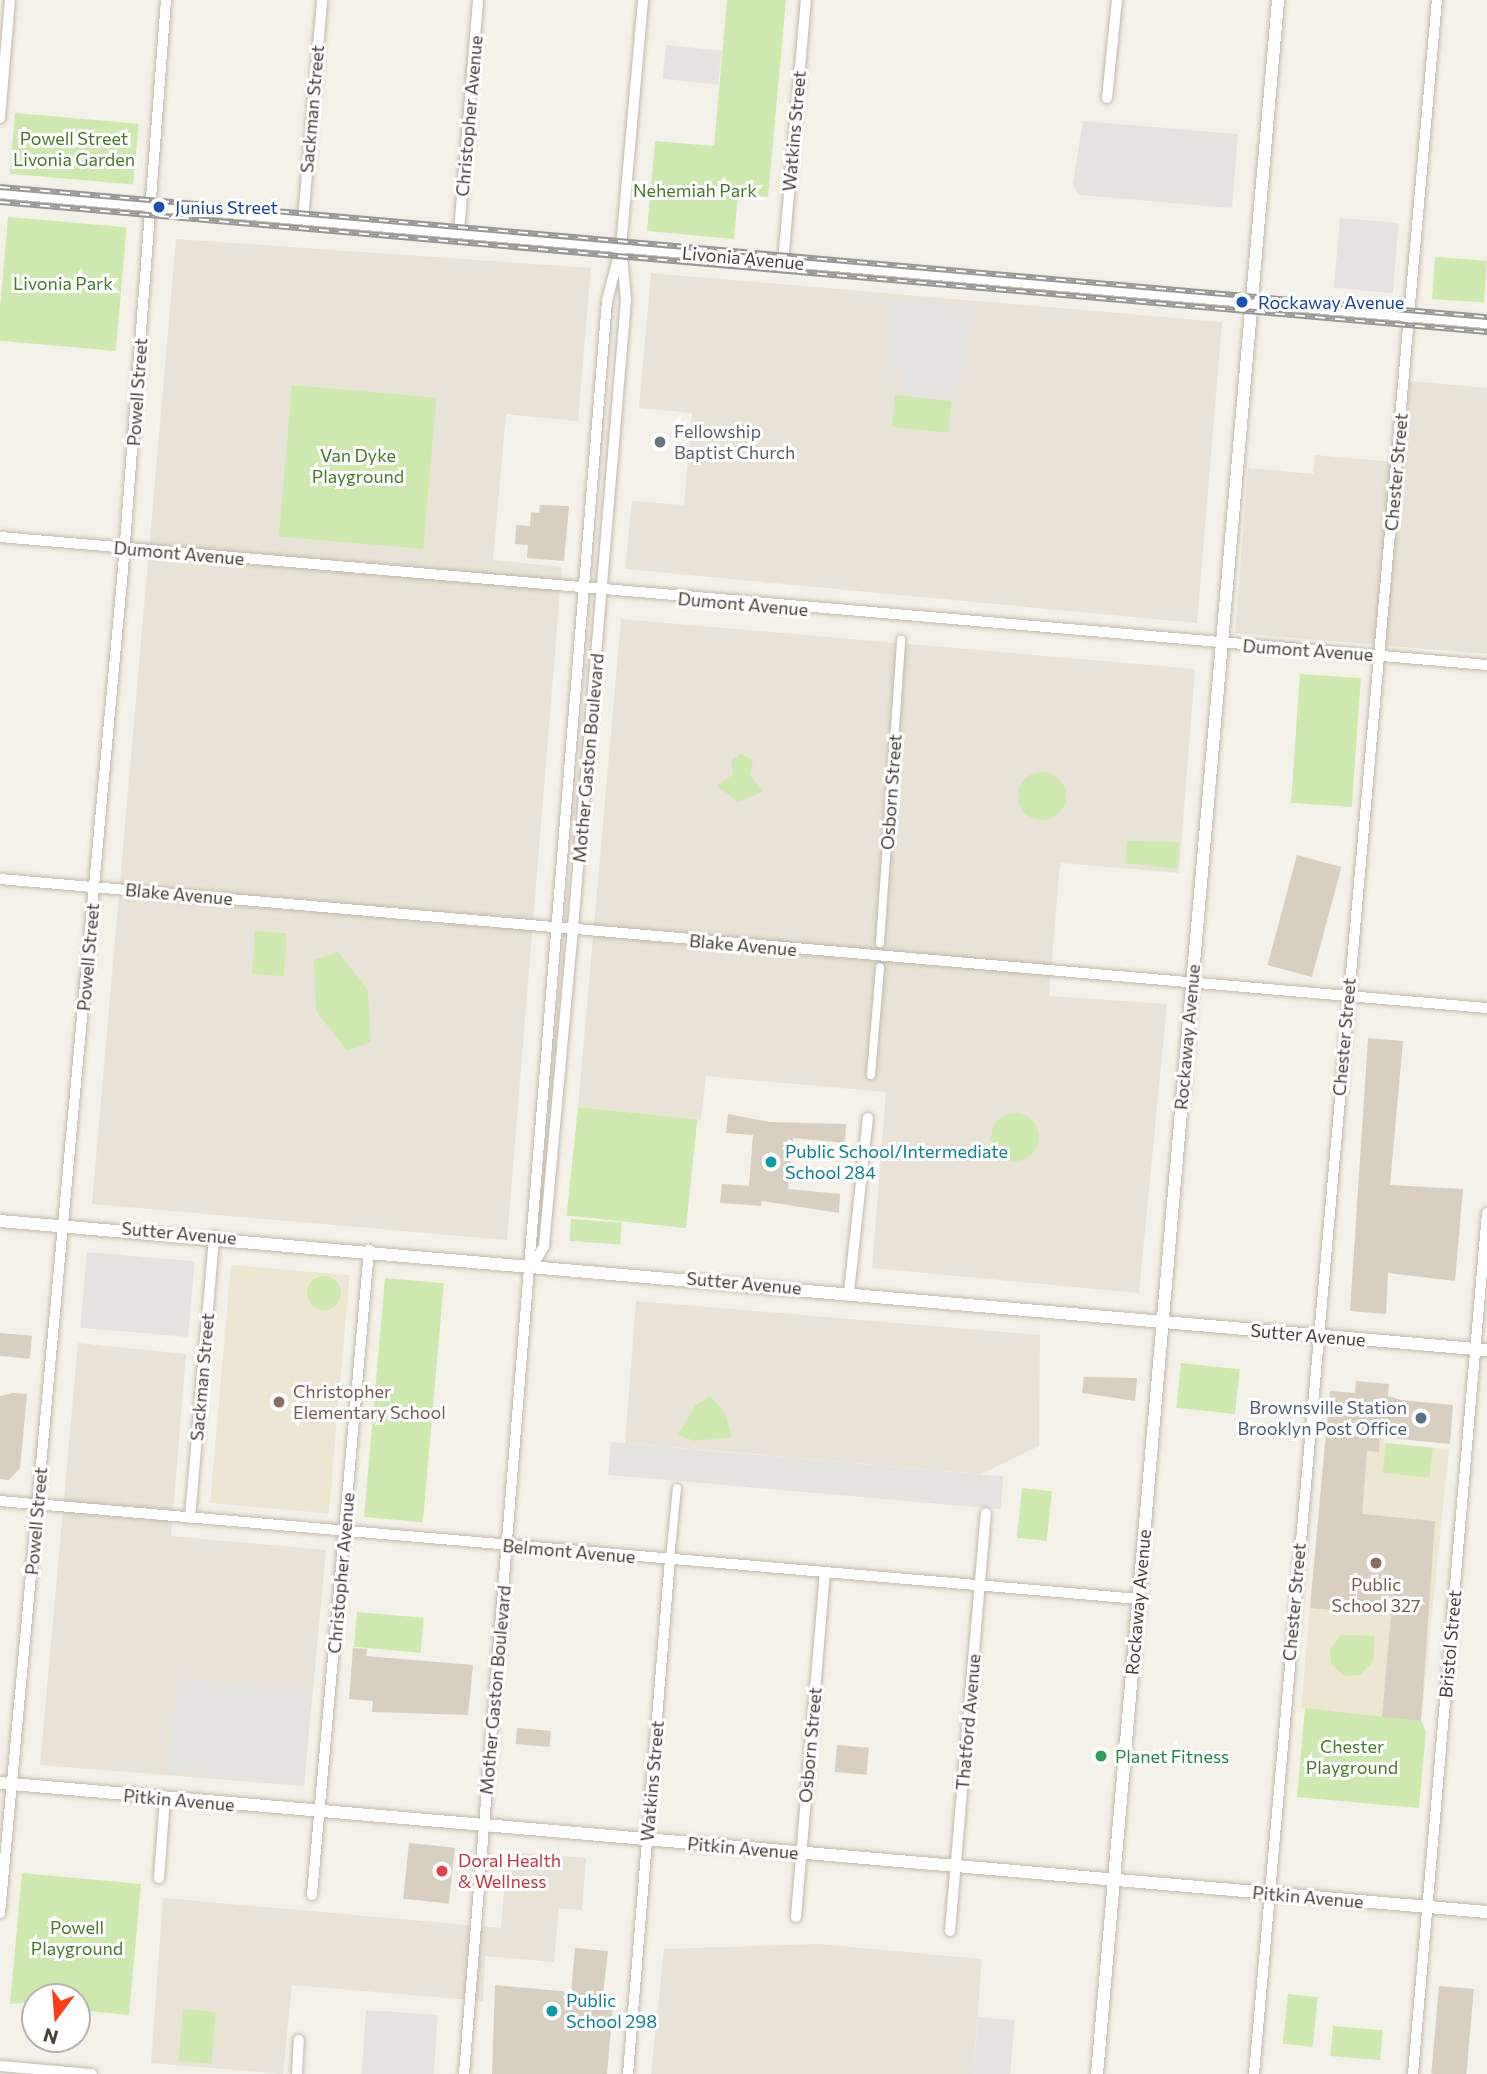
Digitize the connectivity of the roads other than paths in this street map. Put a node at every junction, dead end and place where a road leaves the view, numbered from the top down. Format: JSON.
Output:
{"nodes":[{"id":1,"x":10,"y":0,"type":"edge"},
{"id":2,"x":166,"y":0,"type":"edge"},
{"id":3,"x":322,"y":0,"type":"edge"},
{"id":4,"x":478,"y":0,"type":"edge"},
{"id":5,"x":643,"y":0,"type":"edge"},
{"id":6,"x":806,"y":0,"type":"edge"},
{"id":7,"x":1117,"y":0,"type":"edge"},
{"id":8,"x":1278,"y":0,"type":"edge"},
{"id":9,"x":1437,"y":0,"type":"edge"},
{"id":10,"x":1107,"y":98,"type":"dead end"},
{"id":11,"x":0,"y":118,"type":"edge"},
{"id":12,"x":0,"y":193,"type":"edge"},
{"id":13,"x":150,"y":205,"type":"junction"},
{"id":14,"x":303,"y":219,"type":"junction"},
{"id":15,"x":459,"y":232,"type":"junction"},
{"id":16,"x":621,"y":247,"type":"junction"},
{"id":17,"x":783,"y":262,"type":"junction"},
{"id":18,"x":1252,"y":303,"type":"junction"},
{"id":19,"x":1410,"y":316,"type":"junction"},
{"id":20,"x":1487,"y":323,"type":"edge"},
{"id":21,"x":0,"y":537,"type":"edge"},
{"id":22,"x":125,"y":548,"type":"junction"},
{"id":23,"x":582,"y":591,"type":"junction"},
{"id":24,"x":602,"y":593,"type":"junction"},
{"id":25,"x":901,"y":640,"type":"dead end"},
{"id":26,"x":1220,"y":644,"type":"junction"},
{"id":27,"x":1379,"y":656,"type":"junction"},
{"id":28,"x":1487,"y":665,"type":"edge"},
{"id":29,"x":0,"y":879,"type":"edge"},
{"id":30,"x":95,"y":887,"type":"junction"},
{"id":31,"x":554,"y":928,"type":"junction"},
{"id":32,"x":573,"y":930,"type":"junction"},
{"id":33,"x":880,"y":943,"type":"dead end"},
{"id":34,"x":880,"y":967,"type":"dead end"},
{"id":35,"x":1191,"y":982,"type":"junction"},
{"id":36,"x":1347,"y":996,"type":"junction"},
{"id":37,"x":1487,"y":1008,"type":"edge"},
{"id":38,"x":871,"y":1075,"type":"dead end"},
{"id":39,"x":868,"y":1118,"type":"dead end"},
{"id":40,"x":1487,"y":1213,"type":"edge"},
{"id":41,"x":0,"y":1222,"type":"edge"},
{"id":42,"x":64,"y":1225,"type":"junction"},
{"id":43,"x":214,"y":1236,"type":"junction"},
{"id":44,"x":369,"y":1250,"type":"junction"},
{"id":45,"x":533,"y":1265,"type":"junction"},
{"id":46,"x":849,"y":1292,"type":"junction"},
{"id":47,"x":1162,"y":1322,"type":"junction"},
{"id":48,"x":1318,"y":1336,"type":"junction"},
{"id":49,"x":1481,"y":1350,"type":"edge"},
{"id":50,"x":677,"y":1488,"type":"dead end"},
{"id":51,"x":0,"y":1501,"type":"edge"},
{"id":52,"x":38,"y":1504,"type":"junction"},
{"id":53,"x":986,"y":1514,"type":"dead end"},
{"id":54,"x":190,"y":1518,"type":"junction"},
{"id":55,"x":345,"y":1531,"type":"junction"},
{"id":56,"x":508,"y":1545,"type":"junction"},
{"id":57,"x":670,"y":1559,"type":"junction"},
{"id":58,"x":825,"y":1573,"type":"junction"},
{"id":59,"x":979,"y":1587,"type":"junction"},
{"id":60,"x":1138,"y":1599,"type":"junction"},
{"id":61,"x":6,"y":1784,"type":"edge"},
{"id":62,"x":165,"y":1799,"type":"junction"},
{"id":63,"x":320,"y":1811,"type":"junction"},
{"id":64,"x":483,"y":1825,"type":"junction"},
{"id":65,"x":647,"y":1840,"type":"junction"},
{"id":66,"x":801,"y":1853,"type":"junction"},
{"id":67,"x":956,"y":1867,"type":"junction"},
{"id":68,"x":159,"y":1878,"type":"dead end"},
{"id":69,"x":1114,"y":1880,"type":"junction"},
{"id":70,"x":1269,"y":1893,"type":"junction"},
{"id":71,"x":312,"y":1895,"type":"dead end"},
{"id":72,"x":1428,"y":1906,"type":"junction"},
{"id":73,"x":1487,"y":1912,"type":"edge"},
{"id":74,"x":0,"y":1913,"type":"edge"},
{"id":75,"x":796,"y":1917,"type":"dead end"},
{"id":76,"x":950,"y":1931,"type":"dead end"},
{"id":77,"x":299,"y":2040,"type":"dead end"},
{"id":78,"x":0,"y":2066,"type":"edge"},
{"id":79,"x":92,"y":2074,"type":"edge"},
{"id":80,"x":297,"y":2074,"type":"edge"},
{"id":81,"x":464,"y":2074,"type":"edge"},
{"id":82,"x":628,"y":2074,"type":"edge"},
{"id":83,"x":1097,"y":2074,"type":"edge"},
{"id":84,"x":1254,"y":2074,"type":"edge"},
{"id":85,"x":1413,"y":2074,"type":"edge"}],
"edges":[{"from":1,"to":11,"type":"street"},
{"from":2,"to":13,"type":"street","name":"Powell Street"},
{"from":3,"to":14,"type":"street","name":"Sackman Street"},
{"from":4,"to":15,"type":"street","name":"Christopher Avenue"},
{"from":5,"to":16,"type":"street","name":"Mother Gaston Boulevard"},
{"from":6,"to":17,"type":"street","name":"Watkins Street"},
{"from":7,"to":10,"type":"street"},
{"from":8,"to":18,"type":"street","name":"Rockaway Avenue"},
{"from":9,"to":19,"type":"street","name":"Chester Street"},
{"from":12,"to":13,"type":"street","name":"Livonia Avenue"},
{"from":13,"to":14,"type":"street","name":"Livonia Avenue"},
{"from":13,"to":22,"type":"street","name":"Powell Street"},
{"from":14,"to":15,"type":"street","name":"Livonia Avenue"},
{"from":15,"to":16,"type":"street","name":"Livonia Avenue"},
{"from":16,"to":17,"type":"street","name":"Livonia Avenue"},
{"from":16,"to":23,"type":"street","name":"Mother Gaston Boulevard"},
{"from":16,"to":24,"type":"street","name":"Mother Gaston Boulevard"},
{"from":17,"to":18,"type":"street","name":"Livonia Avenue"},
{"from":18,"to":19,"type":"street","name":"Livonia Avenue"},
{"from":18,"to":26,"type":"street","name":"Rockaway Avenue"},
{"from":19,"to":20,"type":"street","name":"Livonia Avenue"},
{"from":19,"to":27,"type":"street","name":"Chester Street"},
{"from":21,"to":22,"type":"street","name":"Dumont Avenue"},
{"from":22,"to":23,"type":"street","name":"Dumont Avenue"},
{"from":22,"to":30,"type":"street","name":"Powell Street"},
{"from":23,"to":24,"type":"street","name":"Dumont Avenue"},
{"from":23,"to":31,"type":"street","name":"Mother Gaston Boulevard"},
{"from":24,"to":26,"type":"street","name":"Dumont Avenue"},
{"from":24,"to":32,"type":"street","name":"Mother Gaston Boulevard"},
{"from":25,"to":33,"type":"street","name":"Osborn Street"},
{"from":26,"to":27,"type":"street","name":"Dumont Avenue"},
{"from":26,"to":35,"type":"street","name":"Rockaway Avenue"},
{"from":27,"to":28,"type":"street","name":"Dumont Avenue"},
{"from":27,"to":36,"type":"street","name":"Chester Street"},
{"from":29,"to":30,"type":"street","name":"Blake Avenue"},
{"from":30,"to":31,"type":"street","name":"Blake Avenue"},
{"from":30,"to":42,"type":"street","name":"Powell Street"},
{"from":31,"to":32,"type":"street","name":"Blake Avenue"},
{"from":31,"to":45,"type":"street","name":"Mother Gaston Boulevard"},
{"from":32,"to":35,"type":"street","name":"Blake Avenue"},
{"from":32,"to":45,"type":"street","name":"Mother Gaston Boulevard"},
{"from":34,"to":38,"type":"street"},
{"from":35,"to":36,"type":"street","name":"Blake Avenue"},
{"from":35,"to":47,"type":"street","name":"Rockaway Avenue"},
{"from":36,"to":37,"type":"street","name":"Blake Avenue"},
{"from":36,"to":48,"type":"street","name":"Chester Street"},
{"from":39,"to":46,"type":"street"},
{"from":40,"to":49,"type":"street","name":"Bristol Street"},
{"from":41,"to":42,"type":"street","name":"Sutter Avenue"},
{"from":42,"to":43,"type":"street","name":"Sutter Avenue"},
{"from":42,"to":52,"type":"street","name":"Powell Street"},
{"from":43,"to":44,"type":"street","name":"Sutter Avenue"},
{"from":43,"to":54,"type":"street","name":"Sackman Street"},
{"from":44,"to":45,"type":"street","name":"Sutter Avenue"},
{"from":44,"to":55,"type":"street","name":"Christopher Avenue"},
{"from":45,"to":46,"type":"street","name":"Sutter Avenue"},
{"from":45,"to":56,"type":"street","name":"Mother Gaston Boulevard"},
{"from":46,"to":47,"type":"street","name":"Sutter Avenue"},
{"from":47,"to":48,"type":"street","name":"Sutter Avenue"},
{"from":47,"to":60,"type":"street","name":"Rockaway Avenue"},
{"from":48,"to":49,"type":"street","name":"Sutter Avenue"},
{"from":48,"to":70,"type":"street","name":"Chester Street"},
{"from":49,"to":72,"type":"street","name":"Bristol Street"},
{"from":50,"to":57,"type":"street","name":"Watkins Street"},
{"from":51,"to":52,"type":"street","name":"Belmont Avenue"},
{"from":52,"to":54,"type":"street","name":"Belmont Avenue"},
{"from":52,"to":61,"type":"street","name":"Powell Street"},
{"from":53,"to":59,"type":"street","name":"Thatford Avenue"},
{"from":54,"to":55,"type":"street","name":"Belmont Avenue"},
{"from":55,"to":56,"type":"street","name":"Belmont Avenue"},
{"from":55,"to":63,"type":"street","name":"Christopher Avenue"},
{"from":56,"to":57,"type":"street","name":"Belmont Avenue"},
{"from":56,"to":64,"type":"street","name":"Mother Gaston Boulevard"},
{"from":57,"to":58,"type":"street","name":"Belmont Avenue"},
{"from":57,"to":65,"type":"street","name":"Watkins Street"},
{"from":58,"to":59,"type":"street","name":"Belmont Avenue"},
{"from":58,"to":66,"type":"street","name":"Osborn Street"},
{"from":59,"to":60,"type":"street","name":"Belmont Avenue"},
{"from":59,"to":67,"type":"street","name":"Thatford Avenue"},
{"from":60,"to":69,"type":"street","name":"Rockaway Avenue"},
{"from":61,"to":62,"type":"street","name":"Pitkin Avenue"},
{"from":61,"to":74,"type":"street","name":"Powell Street"},
{"from":62,"to":63,"type":"street","name":"Pitkin Avenue"},
{"from":62,"to":68,"type":"street"},
{"from":63,"to":64,"type":"street","name":"Pitkin Avenue"},
{"from":63,"to":71,"type":"street","name":"Christopher Avenue"},
{"from":64,"to":65,"type":"street","name":"Pitkin Avenue"},
{"from":64,"to":81,"type":"street","name":"Mother Gaston Boulevard"},
{"from":65,"to":66,"type":"street","name":"Pitkin Avenue"},
{"from":65,"to":82,"type":"street","name":"Watkins Street"},
{"from":66,"to":67,"type":"street","name":"Pitkin Avenue"},
{"from":66,"to":75,"type":"street","name":"Osborn Street"},
{"from":67,"to":69,"type":"street","name":"Pitkin Avenue"},
{"from":67,"to":76,"type":"street","name":"Thatford Avenue"},
{"from":69,"to":70,"type":"street","name":"Pitkin Avenue"},
{"from":69,"to":83,"type":"street","name":"Rockaway Avenue"},
{"from":70,"to":72,"type":"street","name":"Pitkin Avenue"},
{"from":70,"to":84,"type":"street","name":"Chester Street"},
{"from":72,"to":73,"type":"street","name":"Pitkin Avenue"},
{"from":72,"to":85,"type":"street","name":"Bristol Street"},
{"from":77,"to":80,"type":"street"},
{"from":78,"to":79,"type":"street"}]}
